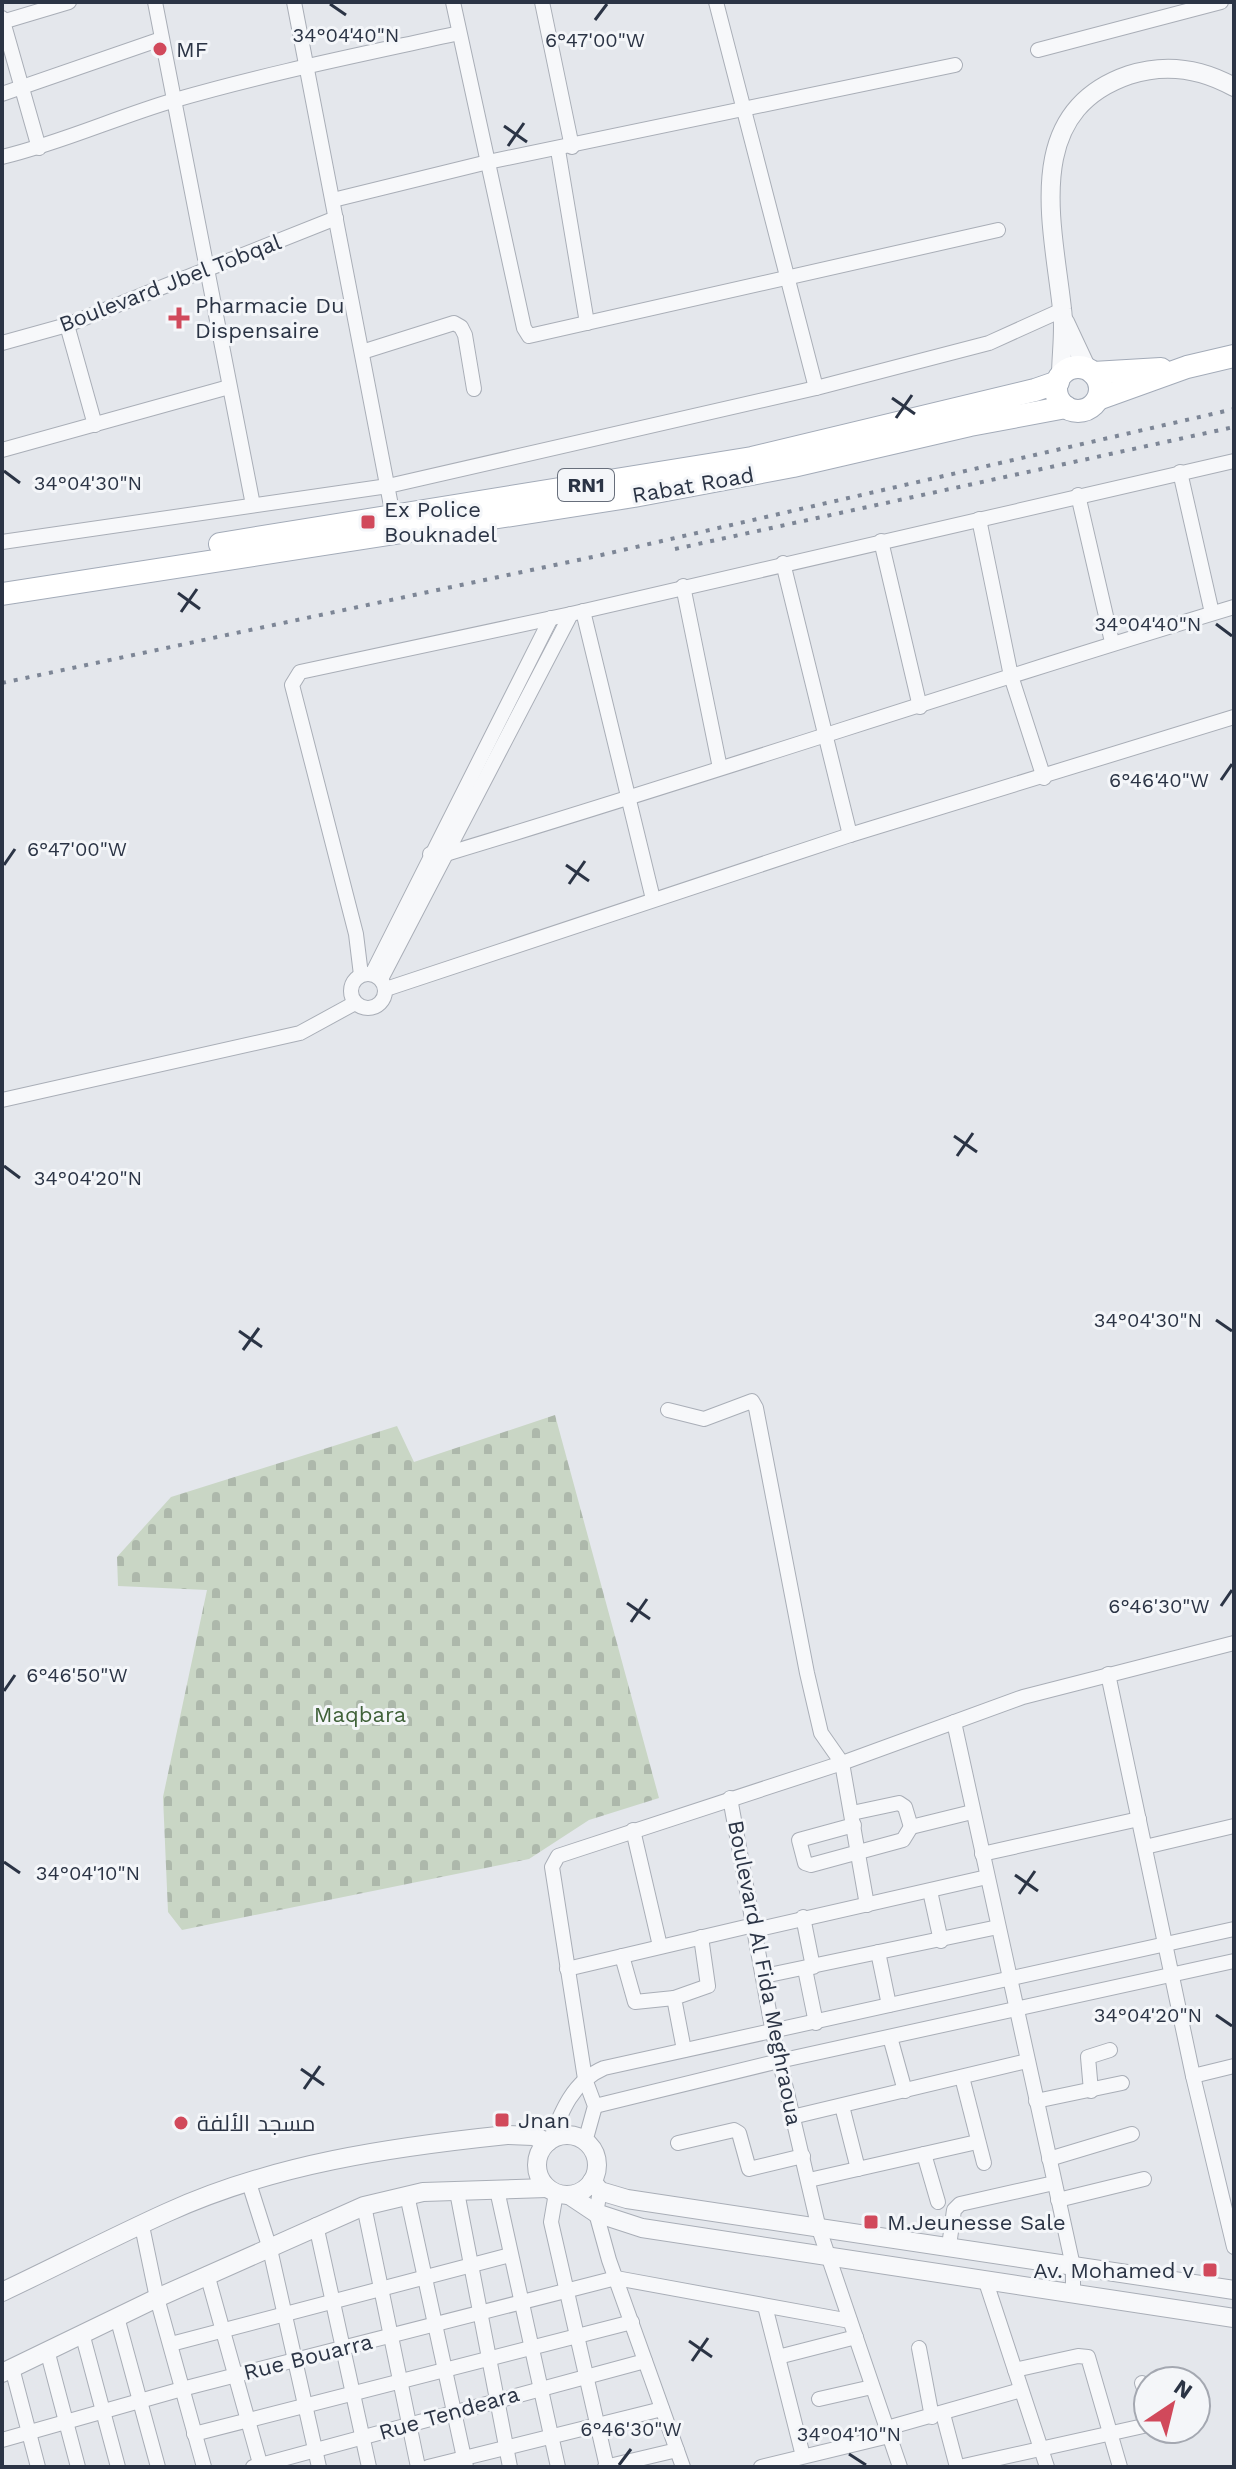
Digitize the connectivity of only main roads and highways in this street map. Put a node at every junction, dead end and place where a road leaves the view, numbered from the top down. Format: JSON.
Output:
{"nodes":[{"id":1,"x":1234,"y":356,"type":"edge"},
{"id":2,"x":1187,"y":367,"type":"junction"},
{"id":3,"x":1090,"y":371,"type":"junction"},
{"id":4,"x":1060,"y":379,"type":"junction"},
{"id":5,"x":1098,"y":399,"type":"junction"},
{"id":6,"x":1066,"y":407,"type":"junction"},
{"id":7,"x":2,"y":579,"type":"edge"},
{"id":8,"x":2,"y":594,"type":"edge"}],
"edges":[{"from":1,"to":2,"type":"main road","number":"RN1"},
{"from":2,"to":3,"type":"main road","number":"RN1"},
{"from":2,"to":5,"type":"main road","number":"RN1"},
{"from":3,"to":4,"type":"main road","number":"RN1"},
{"from":3,"to":5,"type":"main road"},
{"from":4,"to":6,"type":"main road"},
{"from":4,"to":7,"type":"main road","number":"RN1"},
{"from":5,"to":6,"type":"main road","number":"RN1"},
{"from":6,"to":8,"type":"main road","number":"RN1"}]}
